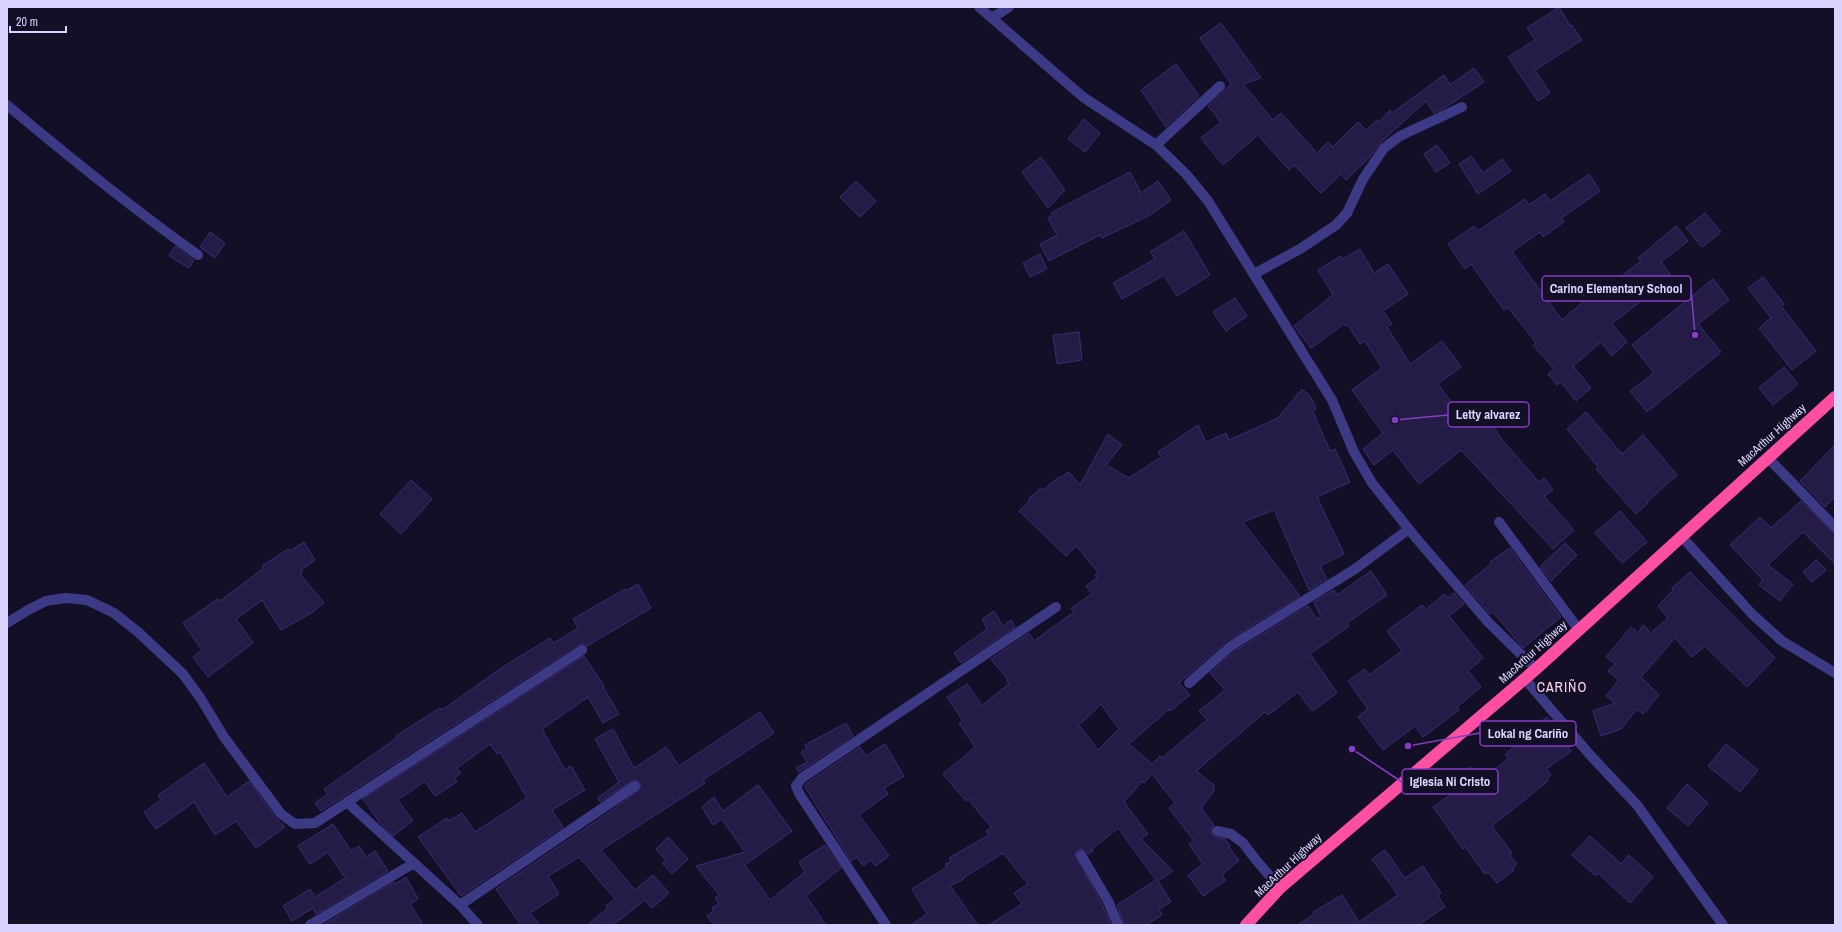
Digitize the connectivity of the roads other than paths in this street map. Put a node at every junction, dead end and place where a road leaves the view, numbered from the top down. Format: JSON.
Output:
{"nodes":[{"id":1,"x":980,"y":7,"type":"edge"},
{"id":2,"x":1008,"y":7,"type":"edge"},
{"id":3,"x":992,"y":18,"type":"junction"},
{"id":4,"x":1220,"y":86,"type":"dead end"},
{"id":5,"x":7,"y":105,"type":"edge"},
{"id":6,"x":1462,"y":107,"type":"dead end"},
{"id":7,"x":1156,"y":145,"type":"junction"},
{"id":8,"x":198,"y":255,"type":"dead end"},
{"id":9,"x":1254,"y":274,"type":"junction"},
{"id":10,"x":1835,"y":397,"type":"edge"},
{"id":11,"x":1768,"y":458,"type":"junction"},
{"id":12,"x":1499,"y":522,"type":"dead end"},
{"id":13,"x":1835,"y":527,"type":"edge"},
{"id":14,"x":1409,"y":529,"type":"junction"},
{"id":15,"x":1681,"y":536,"type":"junction"},
{"id":16,"x":1056,"y":607,"type":"dead end"},
{"id":17,"x":7,"y":623,"type":"edge"},
{"id":18,"x":1579,"y":630,"type":"junction"},
{"id":19,"x":582,"y":650,"type":"dead end"},
{"id":20,"x":1536,"y":669,"type":"junction"},
{"id":21,"x":1835,"y":673,"type":"edge"},
{"id":22,"x":1525,"y":679,"type":"junction"},
{"id":23,"x":1189,"y":683,"type":"dead end"},
{"id":24,"x":635,"y":786,"type":"dead end"},
{"id":25,"x":347,"y":802,"type":"junction"},
{"id":26,"x":1216,"y":831,"type":"dead end"},
{"id":27,"x":1081,"y":856,"type":"dead end"},
{"id":28,"x":414,"y":863,"type":"junction"},
{"id":29,"x":1280,"y":888,"type":"junction"},
{"id":30,"x":460,"y":905,"type":"junction"},
{"id":31,"x":310,"y":925,"type":"edge"},
{"id":32,"x":478,"y":925,"type":"edge"},
{"id":33,"x":886,"y":925,"type":"edge"},
{"id":34,"x":1118,"y":925,"type":"edge"},
{"id":35,"x":1246,"y":925,"type":"edge"},
{"id":36,"x":1723,"y":925,"type":"edge"}],
"edges":[{"from":1,"to":3,"type":"street"},
{"from":2,"to":3,"type":"street"},
{"from":3,"to":7,"type":"street"},
{"from":4,"to":7,"type":"street"},
{"from":5,"to":8,"type":"street"},
{"from":6,"to":9,"type":"street"},
{"from":7,"to":9,"type":"street"},
{"from":9,"to":14,"type":"street"},
{"from":10,"to":11,"type":"highway","name":"MacArthur Highway"},
{"from":11,"to":13,"type":"street"},
{"from":11,"to":15,"type":"highway","name":"MacArthur Highway"},
{"from":12,"to":18,"type":"street"},
{"from":14,"to":20,"type":"street"},
{"from":14,"to":23,"type":"street"},
{"from":15,"to":18,"type":"highway","name":"MacArthur Highway"},
{"from":15,"to":21,"type":"street"},
{"from":16,"to":33,"type":"street"},
{"from":17,"to":25,"type":"street"},
{"from":18,"to":20,"type":"highway","name":"MacArthur Highway"},
{"from":19,"to":25,"type":"street"},
{"from":20,"to":22,"type":"highway","name":"MacArthur Highway"},
{"from":22,"to":29,"type":"highway","name":"MacArthur Highway"},
{"from":22,"to":36,"type":"street"},
{"from":24,"to":30,"type":"street"},
{"from":25,"to":28,"type":"street"},
{"from":26,"to":29,"type":"street"},
{"from":27,"to":34,"type":"street"},
{"from":28,"to":30,"type":"street"},
{"from":28,"to":31,"type":"street"},
{"from":29,"to":35,"type":"highway","name":"MacArthur Highway"},
{"from":30,"to":32,"type":"street"}]}
